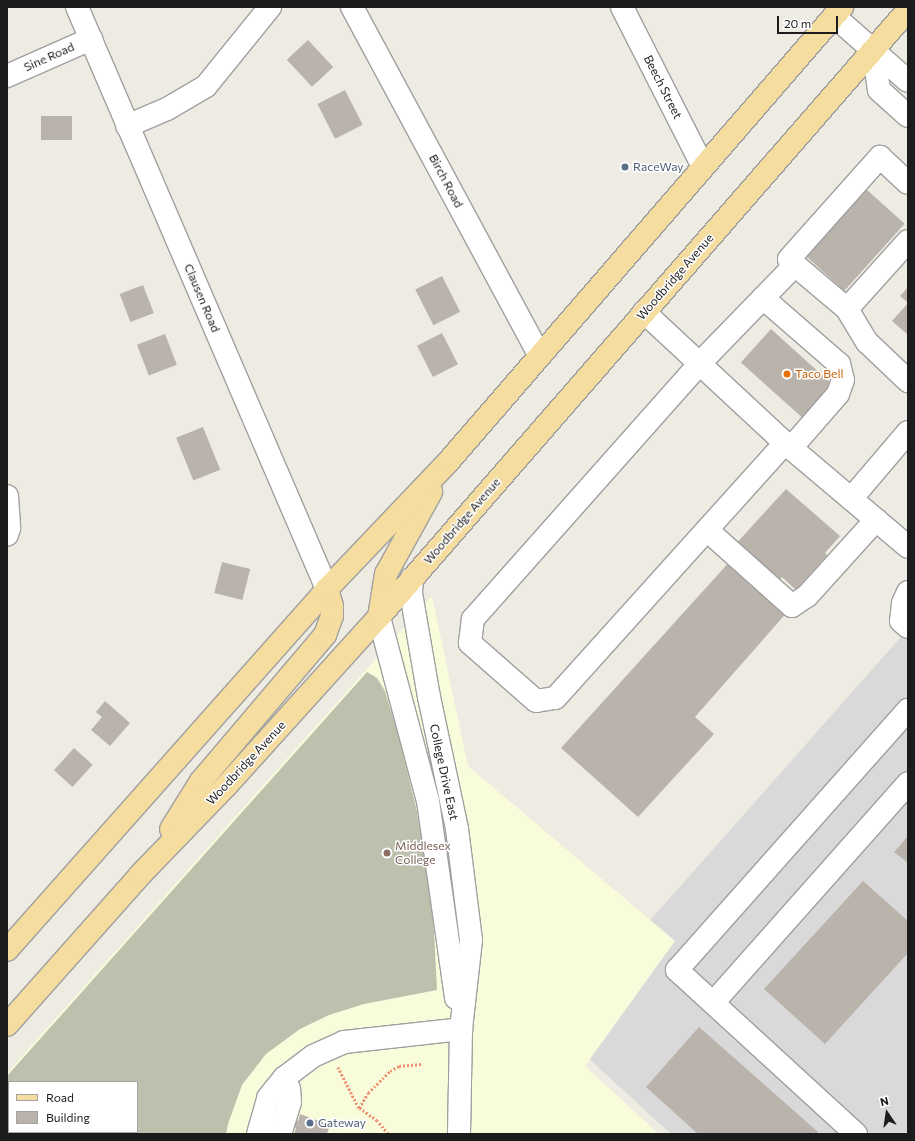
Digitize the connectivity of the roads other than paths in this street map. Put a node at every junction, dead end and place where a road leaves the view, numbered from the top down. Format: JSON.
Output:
{"nodes":[{"id":1,"x":77,"y":7,"type":"edge"},
{"id":2,"x":270,"y":7,"type":"edge"},
{"id":3,"x":352,"y":7,"type":"edge"},
{"id":4,"x":622,"y":7,"type":"edge"},
{"id":5,"x":908,"y":10,"type":"edge"},
{"id":6,"x":838,"y":12,"type":"edge"},
{"id":7,"x":90,"y":39,"type":"junction"},
{"id":8,"x":873,"y":50,"type":"junction"},
{"id":9,"x":7,"y":76,"type":"edge"},
{"id":10,"x":908,"y":81,"type":"edge"},
{"id":11,"x":908,"y":116,"type":"edge"},
{"id":12,"x":127,"y":126,"type":"junction"},
{"id":13,"x":703,"y":167,"type":"junction"},
{"id":14,"x":908,"y":183,"type":"edge"},
{"id":15,"x":908,"y":241,"type":"edge"},
{"id":16,"x":795,"y":265,"type":"junction"},
{"id":17,"x":763,"y":298,"type":"junction"},
{"id":18,"x":847,"y":310,"type":"junction"},
{"id":19,"x":644,"y":312,"type":"junction"},
{"id":20,"x":539,"y":356,"type":"junction"},
{"id":21,"x":700,"y":363,"type":"junction"},
{"id":22,"x":908,"y":381,"type":"edge"},
{"id":23,"x":908,"y":432,"type":"edge"},
{"id":24,"x":788,"y":445,"type":"junction"},
{"id":25,"x":448,"y":462,"type":"junction"},
{"id":26,"x":7,"y":496,"type":"edge"},
{"id":27,"x":851,"y":499,"type":"junction"},
{"id":28,"x":876,"y":520,"type":"junction"},
{"id":29,"x":707,"y":530,"type":"junction"},
{"id":30,"x":7,"y":535,"type":"edge"},
{"id":31,"x":908,"y":547,"type":"edge"},
{"id":32,"x":412,"y":578,"type":"junction"},
{"id":33,"x":327,"y":589,"type":"junction"},
{"id":34,"x":905,"y":598,"type":"edge"},
{"id":35,"x":379,"y":617,"type":"junction"},
{"id":36,"x":908,"y":627,"type":"edge"},
{"id":37,"x":908,"y":710,"type":"edge"},
{"id":38,"x":908,"y":783,"type":"edge"},
{"id":39,"x":140,"y":875,"type":"junction"},
{"id":40,"x":7,"y":950,"type":"edge"},
{"id":41,"x":713,"y":1003,"type":"junction"},
{"id":42,"x":7,"y":1025,"type":"edge"},
{"id":43,"x":461,"y":1029,"type":"junction"},
{"id":44,"x":284,"y":1078,"type":"junction"},
{"id":45,"x":258,"y":1134,"type":"edge"},
{"id":46,"x":278,"y":1134,"type":"edge"},
{"id":47,"x":459,"y":1134,"type":"edge"},
{"id":48,"x":856,"y":1134,"type":"edge"}],
"edges":[{"from":1,"to":7,"type":"street","name":"Clausen Road"},
{"from":2,"to":12,"type":"street"},
{"from":3,"to":20,"type":"street","name":"Birch Road"},
{"from":4,"to":13,"type":"street","name":"Beech Street"},
{"from":5,"to":8,"type":"main road","name":"Woodbridge Avenue"},
{"from":6,"to":8,"type":"street"},
{"from":6,"to":13,"type":"main road"},
{"from":7,"to":9,"type":"street","name":"Sine Road"},
{"from":7,"to":12,"type":"street","name":"Clausen Road"},
{"from":8,"to":10,"type":"street"},
{"from":8,"to":11,"type":"street"},
{"from":8,"to":19,"type":"main road","name":"Woodbridge Avenue"},
{"from":12,"to":33,"type":"street","name":"Clausen Road"},
{"from":13,"to":20,"type":"main road"},
{"from":14,"to":16,"type":"street"},
{"from":15,"to":18,"type":"street"},
{"from":16,"to":17,"type":"street"},
{"from":16,"to":18,"type":"street"},
{"from":17,"to":21,"type":"street"},
{"from":17,"to":24,"type":"street"},
{"from":18,"to":22,"type":"street"},
{"from":19,"to":21,"type":"street"},
{"from":19,"to":32,"type":"main road","name":"Woodbridge Avenue"},
{"from":20,"to":25,"type":"main road"},
{"from":21,"to":24,"type":"street"},
{"from":21,"to":29,"type":"street"},
{"from":23,"to":27,"type":"street"},
{"from":24,"to":27,"type":"street"},
{"from":24,"to":29,"type":"street"},
{"from":25,"to":33,"type":"main road"},
{"from":25,"to":35,"type":"main road"},
{"from":26,"to":30,"type":"street"},
{"from":27,"to":28,"type":"street"},
{"from":28,"to":29,"type":"street"},
{"from":28,"to":31,"type":"street"},
{"from":32,"to":35,"type":"main road","name":"Woodbridge Avenue"},
{"from":32,"to":43,"type":"street","name":"College Drive East"},
{"from":33,"to":39,"type":"main road"},
{"from":33,"to":40,"type":"main road"},
{"from":34,"to":36,"type":"street"},
{"from":35,"to":39,"type":"main road","name":"Woodbridge Avenue"},
{"from":35,"to":43,"type":"street"},
{"from":37,"to":41,"type":"street"},
{"from":38,"to":41,"type":"street"},
{"from":39,"to":42,"type":"main road","name":"Woodbridge Avenue"},
{"from":41,"to":48,"type":"street"},
{"from":43,"to":44,"type":"street"},
{"from":43,"to":47,"type":"street","name":"College Drive East"},
{"from":44,"to":45,"type":"street"},
{"from":44,"to":46,"type":"street"}]}
